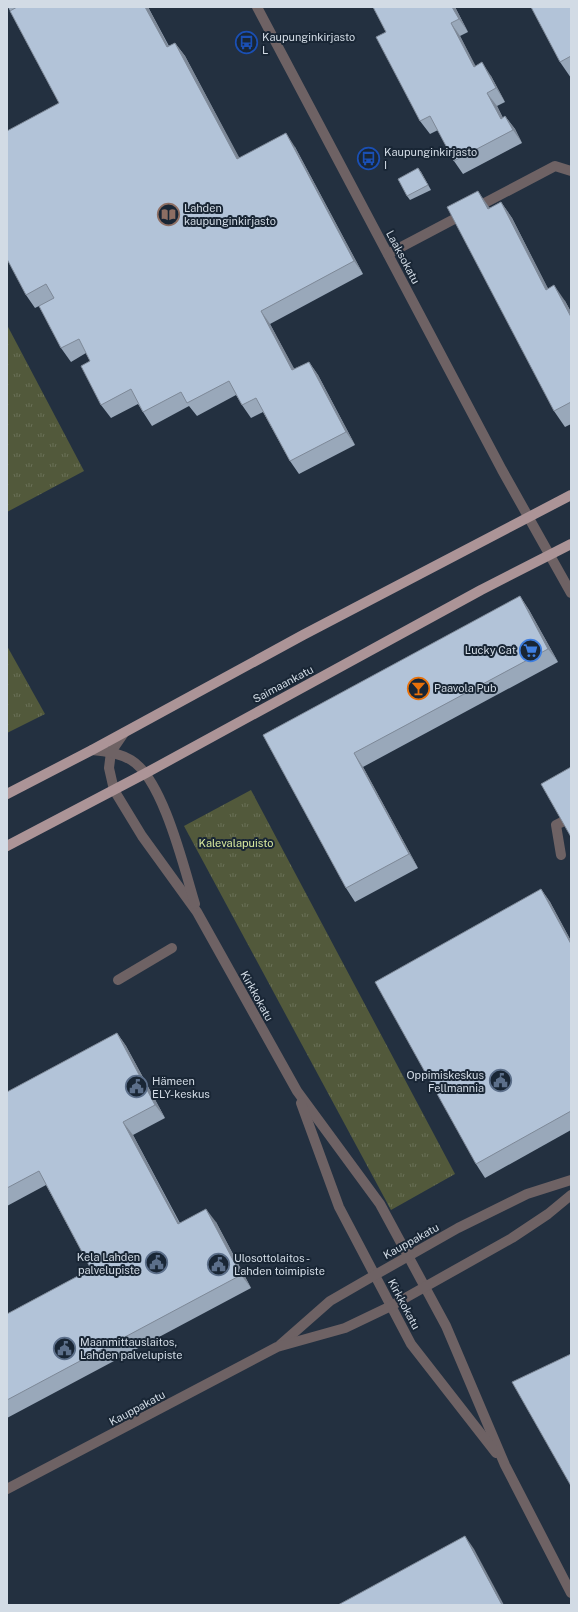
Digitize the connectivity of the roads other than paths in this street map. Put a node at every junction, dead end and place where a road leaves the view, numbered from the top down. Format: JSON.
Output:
{"nodes":[{"id":1,"x":257,"y":7,"type":"edge"},
{"id":2,"x":571,"y":171,"type":"edge"},
{"id":3,"x":388,"y":254,"type":"junction"},
{"id":4,"x":571,"y":495,"type":"edge"},
{"id":5,"x":528,"y":517,"type":"junction"},
{"id":6,"x":571,"y":544,"type":"edge"},
{"id":7,"x":550,"y":555,"type":"junction"},
{"id":8,"x":571,"y":593,"type":"edge"},
{"id":9,"x":124,"y":733,"type":"junction"},
{"id":10,"x":92,"y":750,"type":"junction"},
{"id":11,"x":111,"y":752,"type":"junction"},
{"id":12,"x":146,"y":773,"type":"junction"},
{"id":13,"x":114,"y":790,"type":"junction"},
{"id":14,"x":7,"y":794,"type":"edge"},
{"id":15,"x":564,"y":821,"type":"edge"},
{"id":16,"x":7,"y":846,"type":"edge"},
{"id":17,"x":561,"y":855,"type":"dead end"},
{"id":18,"x":197,"y":912,"type":"junction"},
{"id":19,"x":172,"y":948,"type":"dead end"},
{"id":20,"x":118,"y":980,"type":"dead end"},
{"id":21,"x":297,"y":1091,"type":"junction"},
{"id":22,"x":571,"y":1180,"type":"edge"},
{"id":23,"x":571,"y":1195,"type":"edge"},
{"id":24,"x":409,"y":1256,"type":"junction"},
{"id":25,"x":375,"y":1275,"type":"junction"},
{"id":26,"x":426,"y":1287,"type":"junction"},
{"id":27,"x":391,"y":1306,"type":"junction"},
{"id":28,"x":277,"y":1347,"type":"junction"},
{"id":29,"x":504,"y":1465,"type":"junction"},
{"id":30,"x":7,"y":1489,"type":"edge"},
{"id":31,"x":571,"y":1593,"type":"edge"}],
"edges":[{"from":1,"to":3,"type":"street","name":"Laaksokatu"},
{"from":2,"to":3,"type":"street"},
{"from":3,"to":5,"type":"street","name":"Laaksokatu"},
{"from":4,"to":5,"type":"main road"},
{"from":5,"to":7,"type":"street","name":"Laaksokatu"},
{"from":5,"to":9,"type":"main road"},
{"from":6,"to":7,"type":"main road","name":"Saimaankatu"},
{"from":7,"to":8,"type":"street","name":"Laaksokatu"},
{"from":7,"to":12,"type":"main road","name":"Saimaankatu"},
{"from":9,"to":10,"type":"main road"},
{"from":9,"to":11,"type":"street"},
{"from":10,"to":11,"type":"street","name":"Kirkkokatu"},
{"from":10,"to":14,"type":"main road"},
{"from":11,"to":12,"type":"street","name":"Kirkkokatu"},
{"from":11,"to":13,"type":"street","name":"Kirkkokatu"},
{"from":12,"to":13,"type":"main road","name":"Saimaankatu"},
{"from":12,"to":18,"type":"street","name":"Kirkkokatu"},
{"from":13,"to":16,"type":"main road","name":"Saimaankatu"},
{"from":13,"to":18,"type":"street","name":"Kirkkokatu"},
{"from":15,"to":17,"type":"street"},
{"from":18,"to":21,"type":"street","name":"Kirkkokatu"},
{"from":19,"to":20,"type":"street"},
{"from":21,"to":24,"type":"street","name":"Kirkkokatu"},
{"from":21,"to":25,"type":"street","name":"Kirkkokatu"},
{"from":22,"to":24,"type":"street","name":"Kauppakatu"},
{"from":23,"to":26,"type":"street","name":"Kauppakatu"},
{"from":24,"to":25,"type":"street","name":"Kauppakatu"},
{"from":24,"to":26,"type":"street","name":"Kirkkokatu"},
{"from":25,"to":27,"type":"street","name":"Kirkkokatu"},
{"from":25,"to":28,"type":"street","name":"Kauppakatu"},
{"from":26,"to":27,"type":"street","name":"Kauppakatu"},
{"from":26,"to":29,"type":"street","name":"Kirkkokatu"},
{"from":27,"to":28,"type":"street","name":"Kauppakatu"},
{"from":27,"to":29,"type":"street","name":"Kirkkokatu"},
{"from":28,"to":30,"type":"street","name":"Kauppakatu"},
{"from":29,"to":31,"type":"street","name":"Kirkkokatu"}]}
